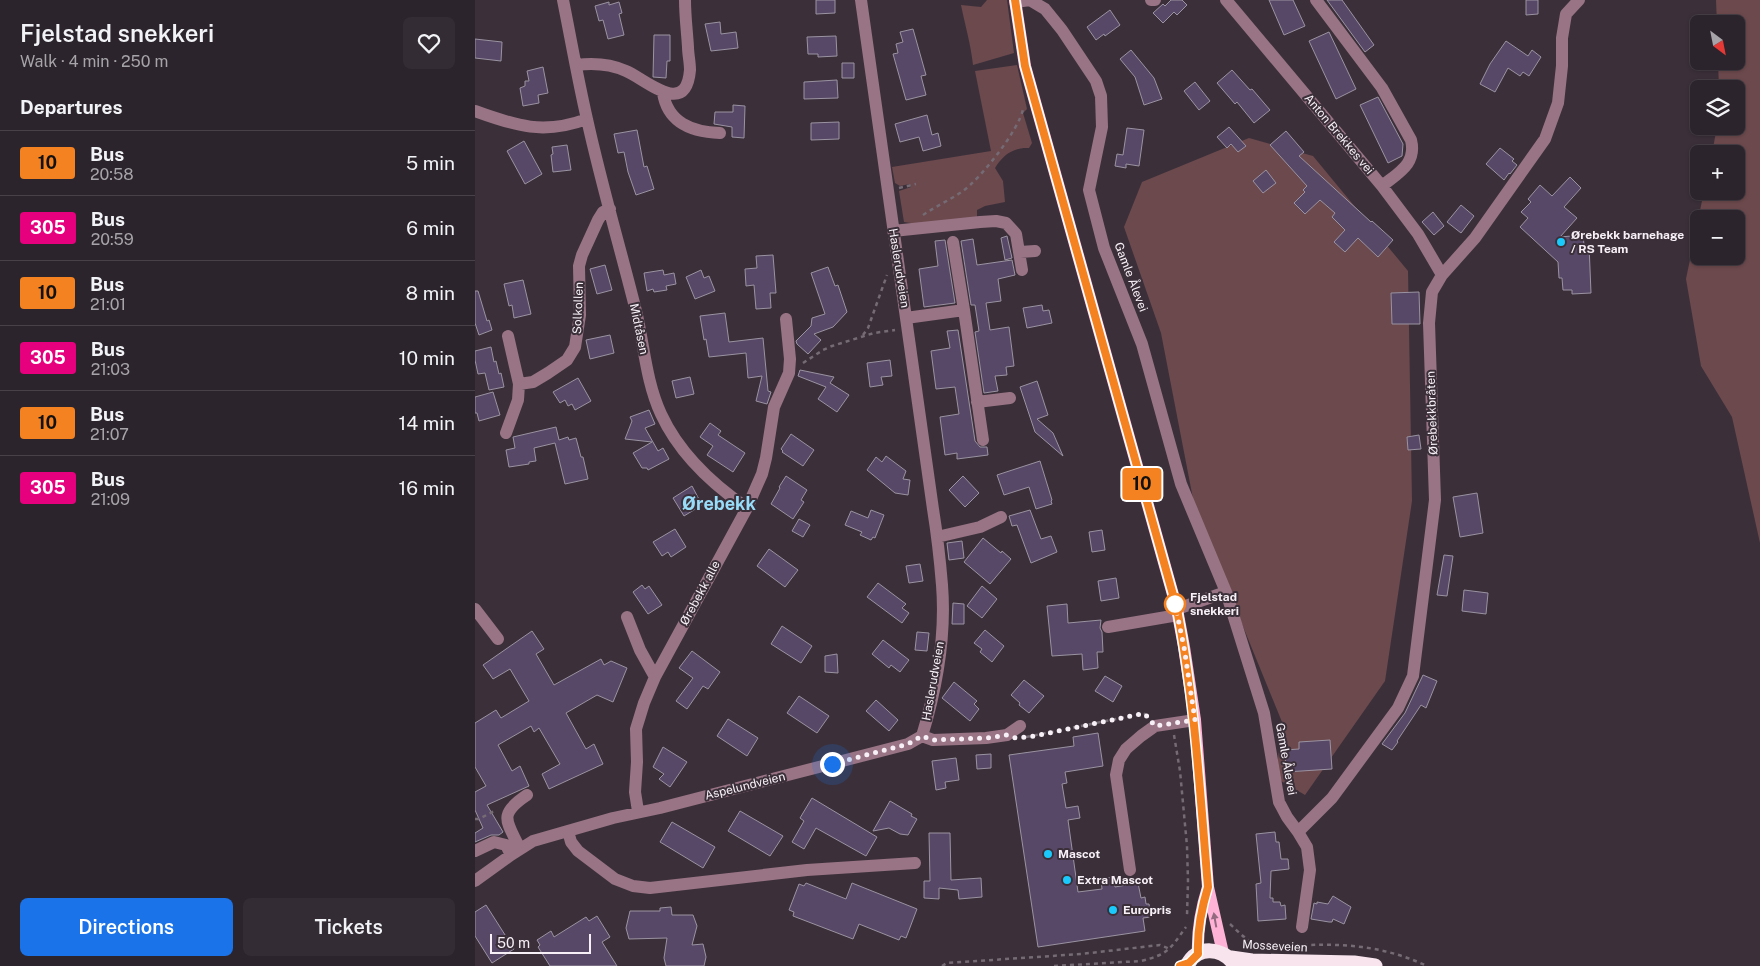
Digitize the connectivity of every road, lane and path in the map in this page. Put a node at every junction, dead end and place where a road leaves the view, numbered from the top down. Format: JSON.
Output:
{"nodes":[{"id":1,"x":563,"y":0,"type":"edge"},
{"id":2,"x":685,"y":0,"type":"edge"},
{"id":3,"x":861,"y":0,"type":"edge"},
{"id":4,"x":1151,"y":0,"type":"edge"},
{"id":5,"x":1155,"y":0,"type":"edge"},
{"id":6,"x":1226,"y":0,"type":"edge"},
{"id":7,"x":1316,"y":0,"type":"edge"},
{"id":8,"x":1579,"y":0,"type":"edge"},
{"id":9,"x":1015,"y":1,"type":"edge"},
{"id":10,"x":577,"y":65,"type":"junction"},
{"id":11,"x":663,"y":93,"type":"junction"},
{"id":12,"x":1023,"y":106,"type":"dead end"},
{"id":13,"x":475,"y":111,"type":"edge"},
{"id":14,"x":587,"y":119,"type":"junction"},
{"id":15,"x":720,"y":133,"type":"dead end"},
{"id":16,"x":1382,"y":186,"type":"junction"},
{"id":17,"x":610,"y":209,"type":"junction"},
{"id":18,"x":908,"y":229,"type":"junction"},
{"id":19,"x":893,"y":231,"type":"junction"},
{"id":20,"x":953,"y":242,"type":"dead end"},
{"id":21,"x":1035,"y":251,"type":"dead end"},
{"id":22,"x":1020,"y":252,"type":"junction"},
{"id":23,"x":898,"y":263,"type":"junction"},
{"id":24,"x":1022,"y":270,"type":"dead end"},
{"id":25,"x":1442,"y":275,"type":"junction"},
{"id":26,"x":964,"y":310,"type":"junction"},
{"id":27,"x":785,"y":320,"type":"dead end"},
{"id":28,"x":907,"y":323,"type":"junction"},
{"id":29,"x":508,"y":336,"type":"dead end"},
{"id":30,"x":861,"y":337,"type":"junction"},
{"id":31,"x":788,"y":379,"type":"junction"},
{"id":32,"x":519,"y":384,"type":"junction"},
{"id":33,"x":1010,"y":398,"type":"dead end"},
{"id":34,"x":977,"y":402,"type":"junction"},
{"id":35,"x":506,"y":433,"type":"dead end"},
{"id":36,"x":983,"y":440,"type":"dead end"},
{"id":37,"x":747,"y":508,"type":"junction"},
{"id":38,"x":1001,"y":517,"type":"dead end"},
{"id":39,"x":937,"y":537,"type":"junction"},
{"id":40,"x":1226,"y":592,"type":"junction"},
{"id":41,"x":475,"y":609,"type":"edge"},
{"id":42,"x":1177,"y":612,"type":"junction"},
{"id":43,"x":627,"y":616,"type":"dead end"},
{"id":44,"x":1108,"y":627,"type":"dead end"},
{"id":45,"x":498,"y":639,"type":"dead end"},
{"id":46,"x":655,"y":677,"type":"junction"},
{"id":47,"x":1195,"y":720,"type":"junction"},
{"id":48,"x":1172,"y":724,"type":"junction"},
{"id":49,"x":1020,"y":726,"type":"dead end"},
{"id":50,"x":1155,"y":726,"type":"junction"},
{"id":51,"x":1007,"y":735,"type":"junction"},
{"id":52,"x":922,"y":736,"type":"junction"},
{"id":53,"x":527,"y":795,"type":"dead end"},
{"id":54,"x":509,"y":811,"type":"junction"},
{"id":55,"x":638,"y":811,"type":"junction"},
{"id":56,"x":475,"y":819,"type":"edge"},
{"id":57,"x":568,"y":831,"type":"junction"},
{"id":58,"x":1299,"y":832,"type":"junction"},
{"id":59,"x":475,"y":851,"type":"edge"},
{"id":60,"x":516,"y":852,"type":"junction"},
{"id":61,"x":915,"y":863,"type":"dead end"},
{"id":62,"x":1130,"y":870,"type":"dead end"},
{"id":63,"x":475,"y":879,"type":"edge"},
{"id":64,"x":1208,"y":887,"type":"junction"},
{"id":65,"x":1223,"y":922,"type":"dead end"},
{"id":66,"x":1302,"y":927,"type":"dead end"},
{"id":67,"x":1274,"y":946,"type":"dead end"},
{"id":68,"x":1283,"y":947,"type":"dead end"},
{"id":69,"x":1170,"y":949,"type":"junction"},
{"id":70,"x":1230,"y":959,"type":"edge"},
{"id":71,"x":1189,"y":962,"type":"edge"},
{"id":72,"x":1313,"y":964,"type":"edge"},
{"id":73,"x":942,"y":966,"type":"edge"},
{"id":74,"x":1054,"y":966,"type":"edge"},
{"id":75,"x":1375,"y":966,"type":"edge"},
{"id":76,"x":1427,"y":966,"type":"edge"}],
"edges":[{"from":1,"to":10,"type":"street","name":"Midtåsen"},
{"from":2,"to":11,"type":"street"},
{"from":3,"to":19,"type":"street","name":"Haslerudveien"},
{"from":4,"to":5,"type":"street"},
{"from":6,"to":16,"type":"street","name":"Anton Brekkes vei"},
{"from":7,"to":16,"type":"street"},
{"from":8,"to":25,"type":"street","name":"Ørebekkbråten"},
{"from":9,"to":40,"type":"street","name":"Gamle Ålevei"},
{"from":9,"to":42,"type":"main road","name":"Gamle Ålevei"},
{"from":10,"to":11,"type":"street"},
{"from":10,"to":14,"type":"street","name":"Midtåsen"},
{"from":11,"to":15,"type":"street"},
{"from":12,"to":18,"type":"path"},
{"from":13,"to":14,"type":"street"},
{"from":14,"to":17,"type":"street","name":"Midtåsen"},
{"from":16,"to":25,"type":"street","name":"Anton Brekkes vei"},
{"from":17,"to":32,"type":"street","name":"Solkollen"},
{"from":17,"to":37,"type":"street","name":"Midtåsen"},
{"from":18,"to":19,"type":"street"},
{"from":18,"to":22,"type":"street"},
{"from":19,"to":23,"type":"street","name":"Haslerudveien"},
{"from":20,"to":26,"type":"street"},
{"from":21,"to":22,"type":"street"},
{"from":22,"to":24,"type":"street"},
{"from":23,"to":28,"type":"street","name":"Haslerudveien"},
{"from":23,"to":30,"type":"path"},
{"from":25,"to":58,"type":"street","name":"Ørebekkbråten"},
{"from":26,"to":28,"type":"street"},
{"from":26,"to":34,"type":"street"},
{"from":27,"to":31,"type":"street"},
{"from":28,"to":30,"type":"path"},
{"from":28,"to":39,"type":"street","name":"Haslerudveien"},
{"from":29,"to":32,"type":"street"},
{"from":30,"to":31,"type":"path"},
{"from":31,"to":37,"type":"street","name":"Ørebekk alle"},
{"from":32,"to":35,"type":"street"},
{"from":33,"to":34,"type":"street"},
{"from":34,"to":36,"type":"street"},
{"from":37,"to":46,"type":"street","name":"Ørebekk alle"},
{"from":38,"to":39,"type":"street"},
{"from":39,"to":52,"type":"street","name":"Haslerudveien"},
{"from":40,"to":42,"type":"street"},
{"from":40,"to":58,"type":"street","name":"Gamle Ålevei"},
{"from":41,"to":45,"type":"street"},
{"from":42,"to":44,"type":"street"},
{"from":42,"to":47,"type":"main road","name":"Gamle Ålevei"},
{"from":43,"to":46,"type":"street"},
{"from":46,"to":55,"type":"street","name":"Ørebekk alle"},
{"from":47,"to":48,"type":"street"},
{"from":47,"to":64,"type":"main road","name":"Gamle Ålevei"},
{"from":48,"to":50,"type":"street"},
{"from":48,"to":69,"type":"path"},
{"from":49,"to":51,"type":"street"},
{"from":50,"to":51,"type":"path"},
{"from":50,"to":62,"type":"street"},
{"from":51,"to":52,"type":"street"},
{"from":52,"to":55,"type":"street","name":"Aspelundveien"},
{"from":53,"to":54,"type":"street"},
{"from":54,"to":56,"type":"path"},
{"from":54,"to":60,"type":"street"},
{"from":55,"to":57,"type":"street","name":"Aspelundveien"},
{"from":57,"to":60,"type":"street","name":"Aspelundveien"},
{"from":57,"to":61,"type":"street"},
{"from":58,"to":66,"type":"street","name":"Gamle Ålevei"},
{"from":59,"to":60,"type":"street"},
{"from":60,"to":63,"type":"street","name":"Aspelundveien"},
{"from":70,"to":64,"type":"main road","name":"Gamle Ålevei","one_way":true},
{"from":64,"to":71,"type":"main road","name":"Gamle Ålevei"},
{"from":65,"to":67,"type":"path"},
{"from":68,"to":76,"type":"path"},
{"from":69,"to":73,"type":"path"},
{"from":69,"to":74,"type":"path"},
{"from":70,"to":71,"type":"highway","name":"Mosseveien"},
{"from":70,"to":72,"type":"highway","name":"Mosseveien"},
{"from":72,"to":75,"type":"highway","name":"Mosseveien"}]}
